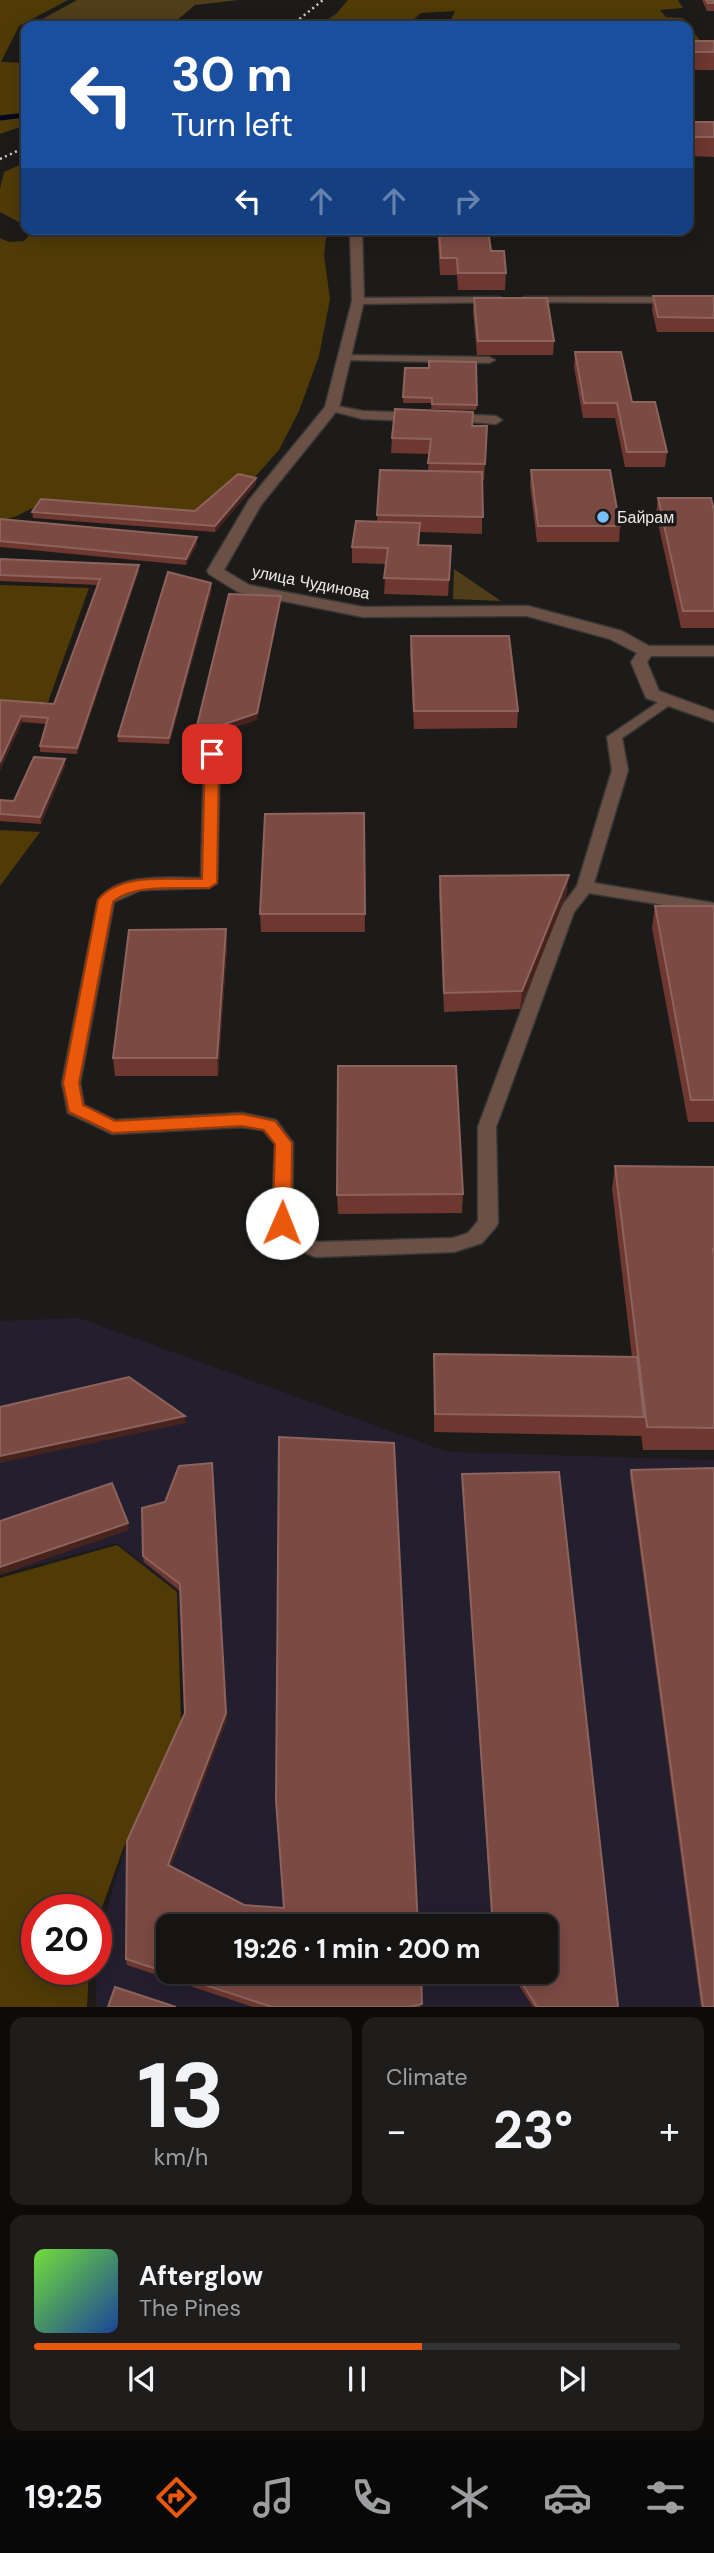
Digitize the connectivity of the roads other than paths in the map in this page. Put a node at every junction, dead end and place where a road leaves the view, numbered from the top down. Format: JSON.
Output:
{"nodes":[{"id":1,"x":356,"y":235,"type":"edge"},
{"id":2,"x":358,"y":300,"type":"junction"},
{"id":3,"x":714,"y":300,"type":"edge"},
{"id":4,"x":344,"y":357,"type":"junction"},
{"id":5,"x":489,"y":360,"type":"edge"},
{"id":6,"x":332,"y":408,"type":"junction"},
{"id":7,"x":429,"y":418,"type":"edge"},
{"id":8,"x":443,"y":418,"type":"edge"},
{"id":9,"x":496,"y":420,"type":"dead end"},
{"id":10,"x":646,"y":651,"type":"junction"},
{"id":11,"x":714,"y":651,"type":"edge"},
{"id":12,"x":666,"y":701,"type":"junction"},
{"id":13,"x":714,"y":717,"type":"edge"},
{"id":14,"x":212,"y":754,"type":"dead end"},
{"id":15,"x":586,"y":887,"type":"junction"},
{"id":16,"x":714,"y":908,"type":"edge"}],
"edges":[{"from":1,"to":2,"type":"street","name":"улица Чудинова"},
{"from":2,"to":3,"type":"lane"},
{"from":2,"to":4,"type":"street","name":"улица Чудинова"},
{"from":4,"to":5,"type":"lane"},
{"from":4,"to":6,"type":"street","name":"улица Чудинова"},
{"from":6,"to":7,"type":"lane"},
{"from":6,"to":10,"type":"street","name":"улица Чудинова"},
{"from":8,"to":9,"type":"lane"},
{"from":10,"to":11,"type":"street"},
{"from":10,"to":12,"type":"street"},
{"from":12,"to":13,"type":"street"},
{"from":12,"to":15,"type":"lane"},
{"from":14,"to":15,"type":"lane"},
{"from":15,"to":16,"type":"lane"}]}
